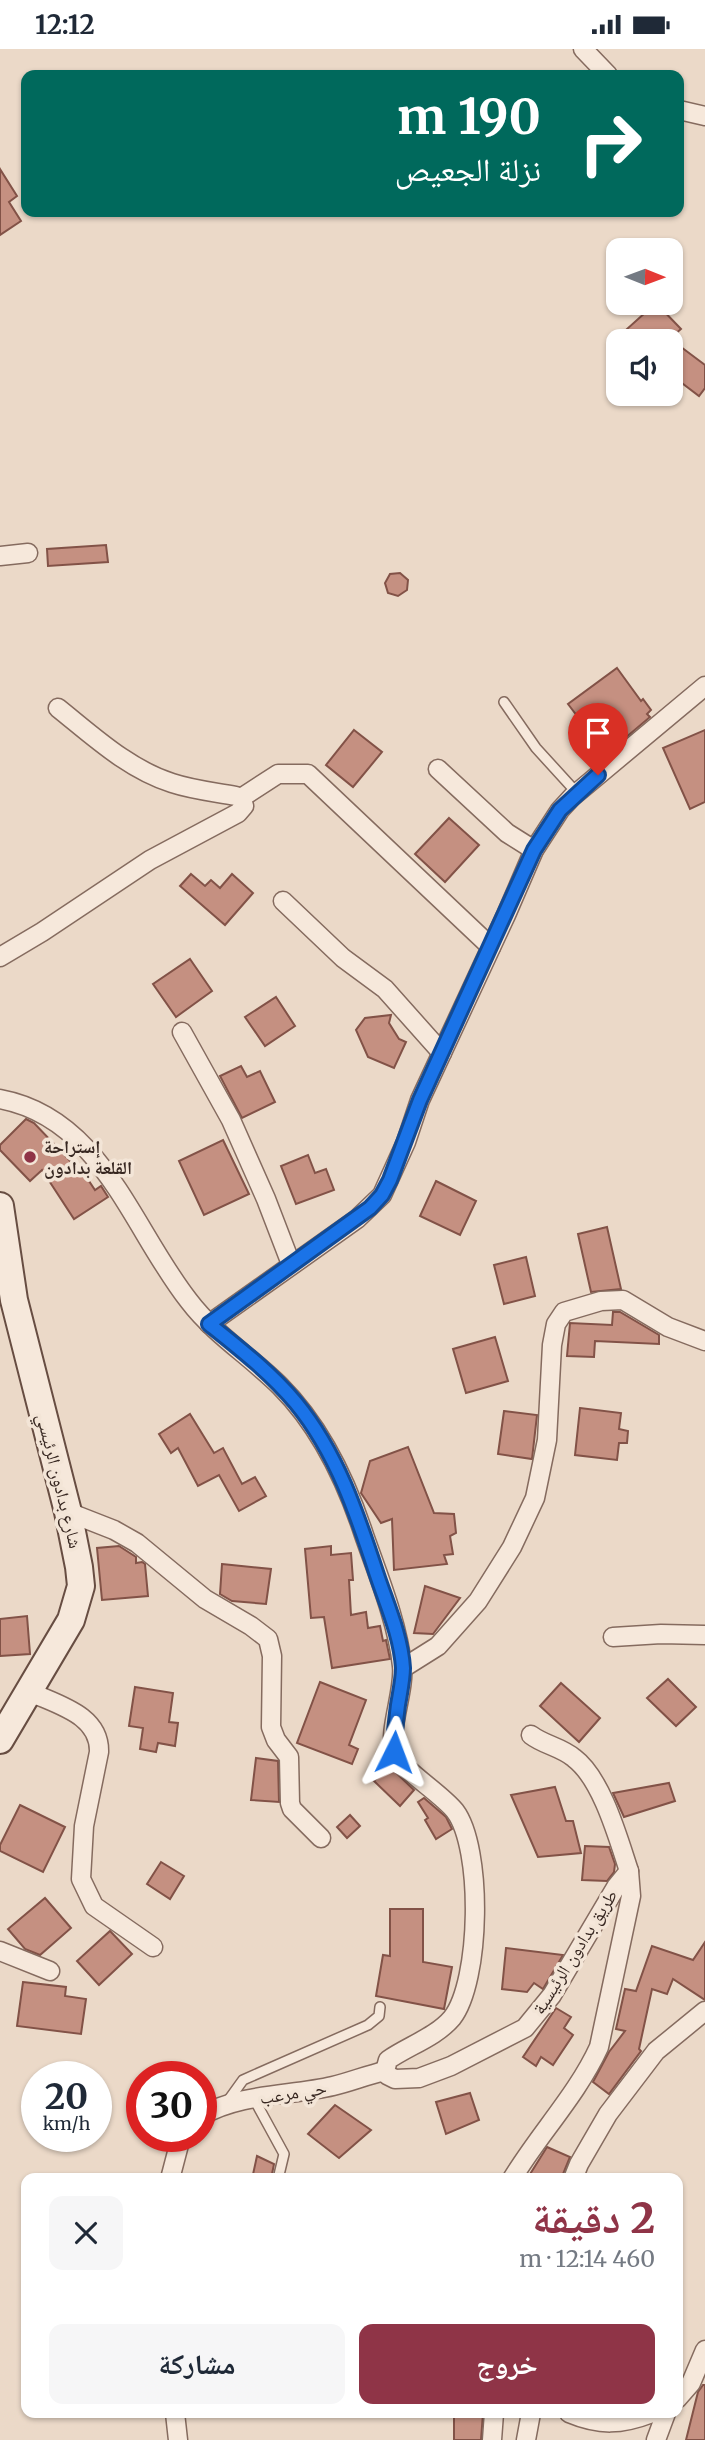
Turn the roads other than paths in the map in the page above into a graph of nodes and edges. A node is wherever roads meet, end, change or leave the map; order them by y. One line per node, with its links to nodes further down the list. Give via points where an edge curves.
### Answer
1 (583, 49): 2 (street)
2 (603, 70)
3 (684, 111): 4 (street)
4 (705, 117)
5 (29, 553): 6 (street)
6 (0, 556)
7 (705, 686): 11 (street)
8 (504, 702): 11 (lane, via 536,748)
9 (58, 708): 12 (street, via 148,773 193,789)
10 (438, 769): 13 (street, via 507,833)
11 (577, 793): 13 (street)
12 (241, 798): 15 (street, via 278,773 308,774); 16 (street, via 244,806 238,813 150,860)
13 (534, 850): 15 (street)
14 (283, 901): 18 (street, via 343,958 385,989)
15 (491, 947): 18 (street)
16 (0, 957)
17 (181, 1033): 21 (street, via 231,1120)
18 (442, 1053): 21 (street, via 382,1195 357,1219)
19 (0, 1099): 23 (street, via 37,1111 82,1143 116,1186 170,1275)
20 (0, 1206): 22 (main road, شارع بدادون الرئيسي)
21 (291, 1264): 23 (street)
22 (7, 1301): 25 (main road, شارع بدادون الرئيسي)
23 (209, 1324): 28 (street, via 295,1402 335,1461 364,1534)
24 (705, 1341): 28 (street, via 668,1327 623,1300 564,1312 552,1345 547,1440 535,1498 512,1547 478,1601 438,1646)
25 (68, 1512): 29 (main road, شارع بدادون الرئيسي, via 79,1567 78,1601); 32 (street, via 137,1543 205,1599 268,1639 271,1727 289,1756 290,1803)
26 (705, 1635): 27 (street)
27 (613, 1637)
28 (403, 1668): 39 (street, via 394,1752 445,1799 462,1823 472,1863 475,1921 468,1975 453,2017 388,2060)
29 (30, 1692): 31 (main road, شارع بدادون الرئيسي); 34 (street, via 72,1711 94,1730 99,1752 84,1826 81,1879 94,1906)
30 (531, 1735): 33 (street, طريق بدادون الرئيسية, via 583,1765 606,1803)
31 (0, 1740)
32 (321, 1838)
33 (629, 1871): 39 (street, طريق بدادون الرئيسية, via 552,1995 525,2028 419,2078 395,2079); 46 (street, طريق بدادون الرئيسية, via 631,1896 599,2047 589,2069)
34 (153, 1947)
35 (0, 1951): 36 (street)
36 (50, 1971)
37 (380, 2007): 41 (lane, via 379,2015 368,2025 243,2080)
38 (705, 2011): 47 (street, via 656,2052 608,2115)
39 (385, 2071): 40 (street, حي مرعب, via 333,2086)
40 (254, 2099): 41 (street, حي مرعب); 45 (lane, via 284,2154)
41 (224, 2106): 42 (street, حي مرعب)
42 (217, 2109)
43 (177, 2152): 44 (street)
44 (172, 2173)
45 (279, 2173)
46 (516, 2173)
47 (575, 2173)
48 (705, 2350): 49 (street)
49 (698, 2383): 50 (street)
50 (683, 2394)
51 (176, 2418): 57 (street)
52 (494, 2418): 58 (street)
53 (530, 2418): 59 (street)
54 (587, 2418): 55 (street, via 605,2423)
55 (638, 2418)
56 (664, 2418): 60 (street)
57 (178, 2440)
58 (492, 2440)
59 (526, 2440)
60 (656, 2440)

